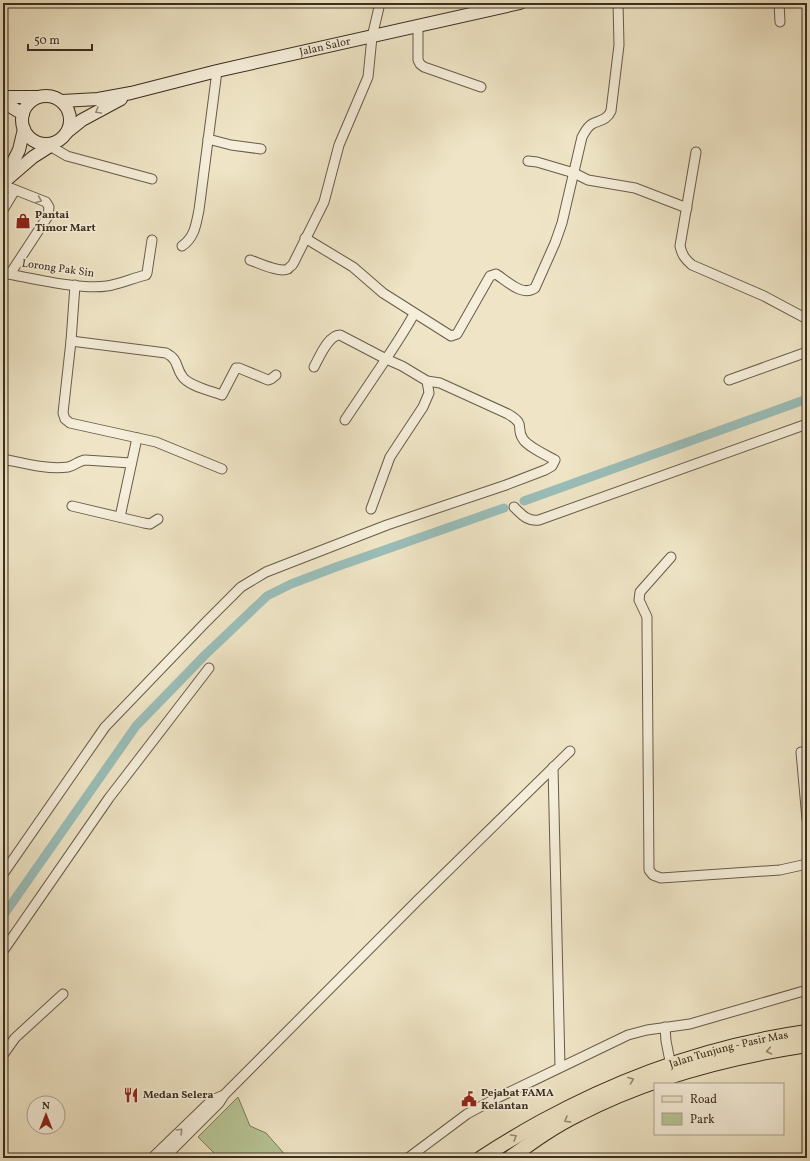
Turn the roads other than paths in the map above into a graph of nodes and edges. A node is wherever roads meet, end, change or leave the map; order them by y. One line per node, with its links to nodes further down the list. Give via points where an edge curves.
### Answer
1 (380, 3): 7 (street)
2 (520, 3): 6 (main road, Jalan Salor)
3 (618, 3): 23 (street, via 619,45 611,111 603,121 586,129)
4 (779, 3): 5 (street)
5 (780, 22)
6 (418, 26): 7 (main road, Jalan Salor); 9 (street, via 420,64)
7 (372, 37): 8 (main road, Jalan Salor); 29 (street, via 368,77 339,145 324,202)
8 (217, 72): 10 (main road, Jalan Salor); 18 (street)
9 (481, 87)
10 (131, 94): 13 (main road, Jalan Salor); 17 (main road, Jalan Salor, one-way to 17, via 82,120)
11 (3, 97): 12 (main road)
12 (39, 97): 13 (main road, via 51,96); 15 (main road, via 31,100)
13 (62, 101): 17 (main road, via 69,112 70,126)
14 (3, 102): 15 (main road)
15 (23, 114): 16 (main road)
16 (24, 129): 19 (main road, via 33,140); 25 (main road, via 19,150)
17 (67, 132): 19 (main road)
18 (208, 139): 20 (street); 31 (street, via 194,233)
19 (53, 144): 24 (street, via 67,156); 25 (main road, via 33,157)
20 (261, 149)
21 (696, 152): 27 (street)
22 (528, 161): 23 (street)
23 (574, 173): 27 (street, via 588,180 635,188); 35 (street, via 560,230 531,291 522,291 496,274 490,276 454,336)
24 (152, 179)
25 (3, 183): 26 (street)
26 (15, 190): 28 (street); 33 (street, one-way to 33, via 46,202 49,213)
27 (687, 208): 36 (street, via 680,246 686,260)
28 (3, 210)
29 (305, 238): 32 (street, via 288,269 276,269); 35 (street, via 353,268)
30 (152, 240): 34 (street, Lorong Pak Sin, via 146,275 107,286)
31 (182, 246)
32 (250, 260)
33 (7, 273): 34 (street, Lorong Pak Sin)
34 (75, 285): 37 (street)
35 (414, 314): 39 (street)
36 (807, 319)
37 (71, 340): 41 (street, via 166,353 173,357 187,382 222,395 236,368 268,380); 46 (street, via 63,413 65,419 70,423)
38 (807, 352): 42 (street)
39 (386, 359): 40 (street, via 337,335 330,339); 43 (street); 44 (street)
40 (314, 367)
41 (276, 376)
42 (729, 380)
43 (427, 381): 52 (street, via 429,393 423,407 390,457); 62 (street, via 440,383 516,419 520,424 523,440 555,460 552,466 506,485 387,525 266,572 242,587 105,727)
44 (345, 420)
45 (807, 424): 51 (street, via 539,520 528,519)
46 (137, 438): 48 (street); 49 (street, via 156,442)
47 (3, 459): 48 (street, via 37,466 64,467 85,460)
48 (131, 463): 53 (street)
49 (222, 469)
50 (72, 506): 53 (street)
51 (514, 507)
52 (371, 509)
53 (120, 517): 54 (street, via 150,524)
54 (158, 519)
55 (671, 557): 61 (street, via 640,592 639,600 647,617 649,870 661,878 780,870)
56 (209, 668): 63 (street, via 109,798)
57 (570, 751): 59 (street)
58 (801, 752): 60 (street)
59 (553, 767): 71 (street); 72 (street)
60 (807, 819)
61 (807, 864)
62 (3, 874)
63 (3, 951)
64 (807, 990): 66 (street, via 690,1024)
65 (63, 994): 69 (street, via 15,1038)
66 (665, 1028): 70 (street); 71 (street, via 628,1035)
67 (807, 1032): 70 (main road, Jalan Tunjung - Pasir Mas, via 773,1037 717,1051)
68 (807, 1045): 77 (main road, Jalan Tunjung - Pasir Mas, one-way to 77, via 719,1062 608,1100 551,1129)
69 (3, 1055)
70 (671, 1066): 76 (main road, Jalan Tunjung - Pasir Mas, one-way to 70, via 573,1105 604,1090)
71 (560, 1067): 75 (street, via 467,1114)
72 (224, 1095): 73 (street, one-way to 72, via 212,1100); 74 (street)
73 (152, 1158)
74 (164, 1158)
75 (408, 1158)
76 (481, 1158)
77 (510, 1158)

